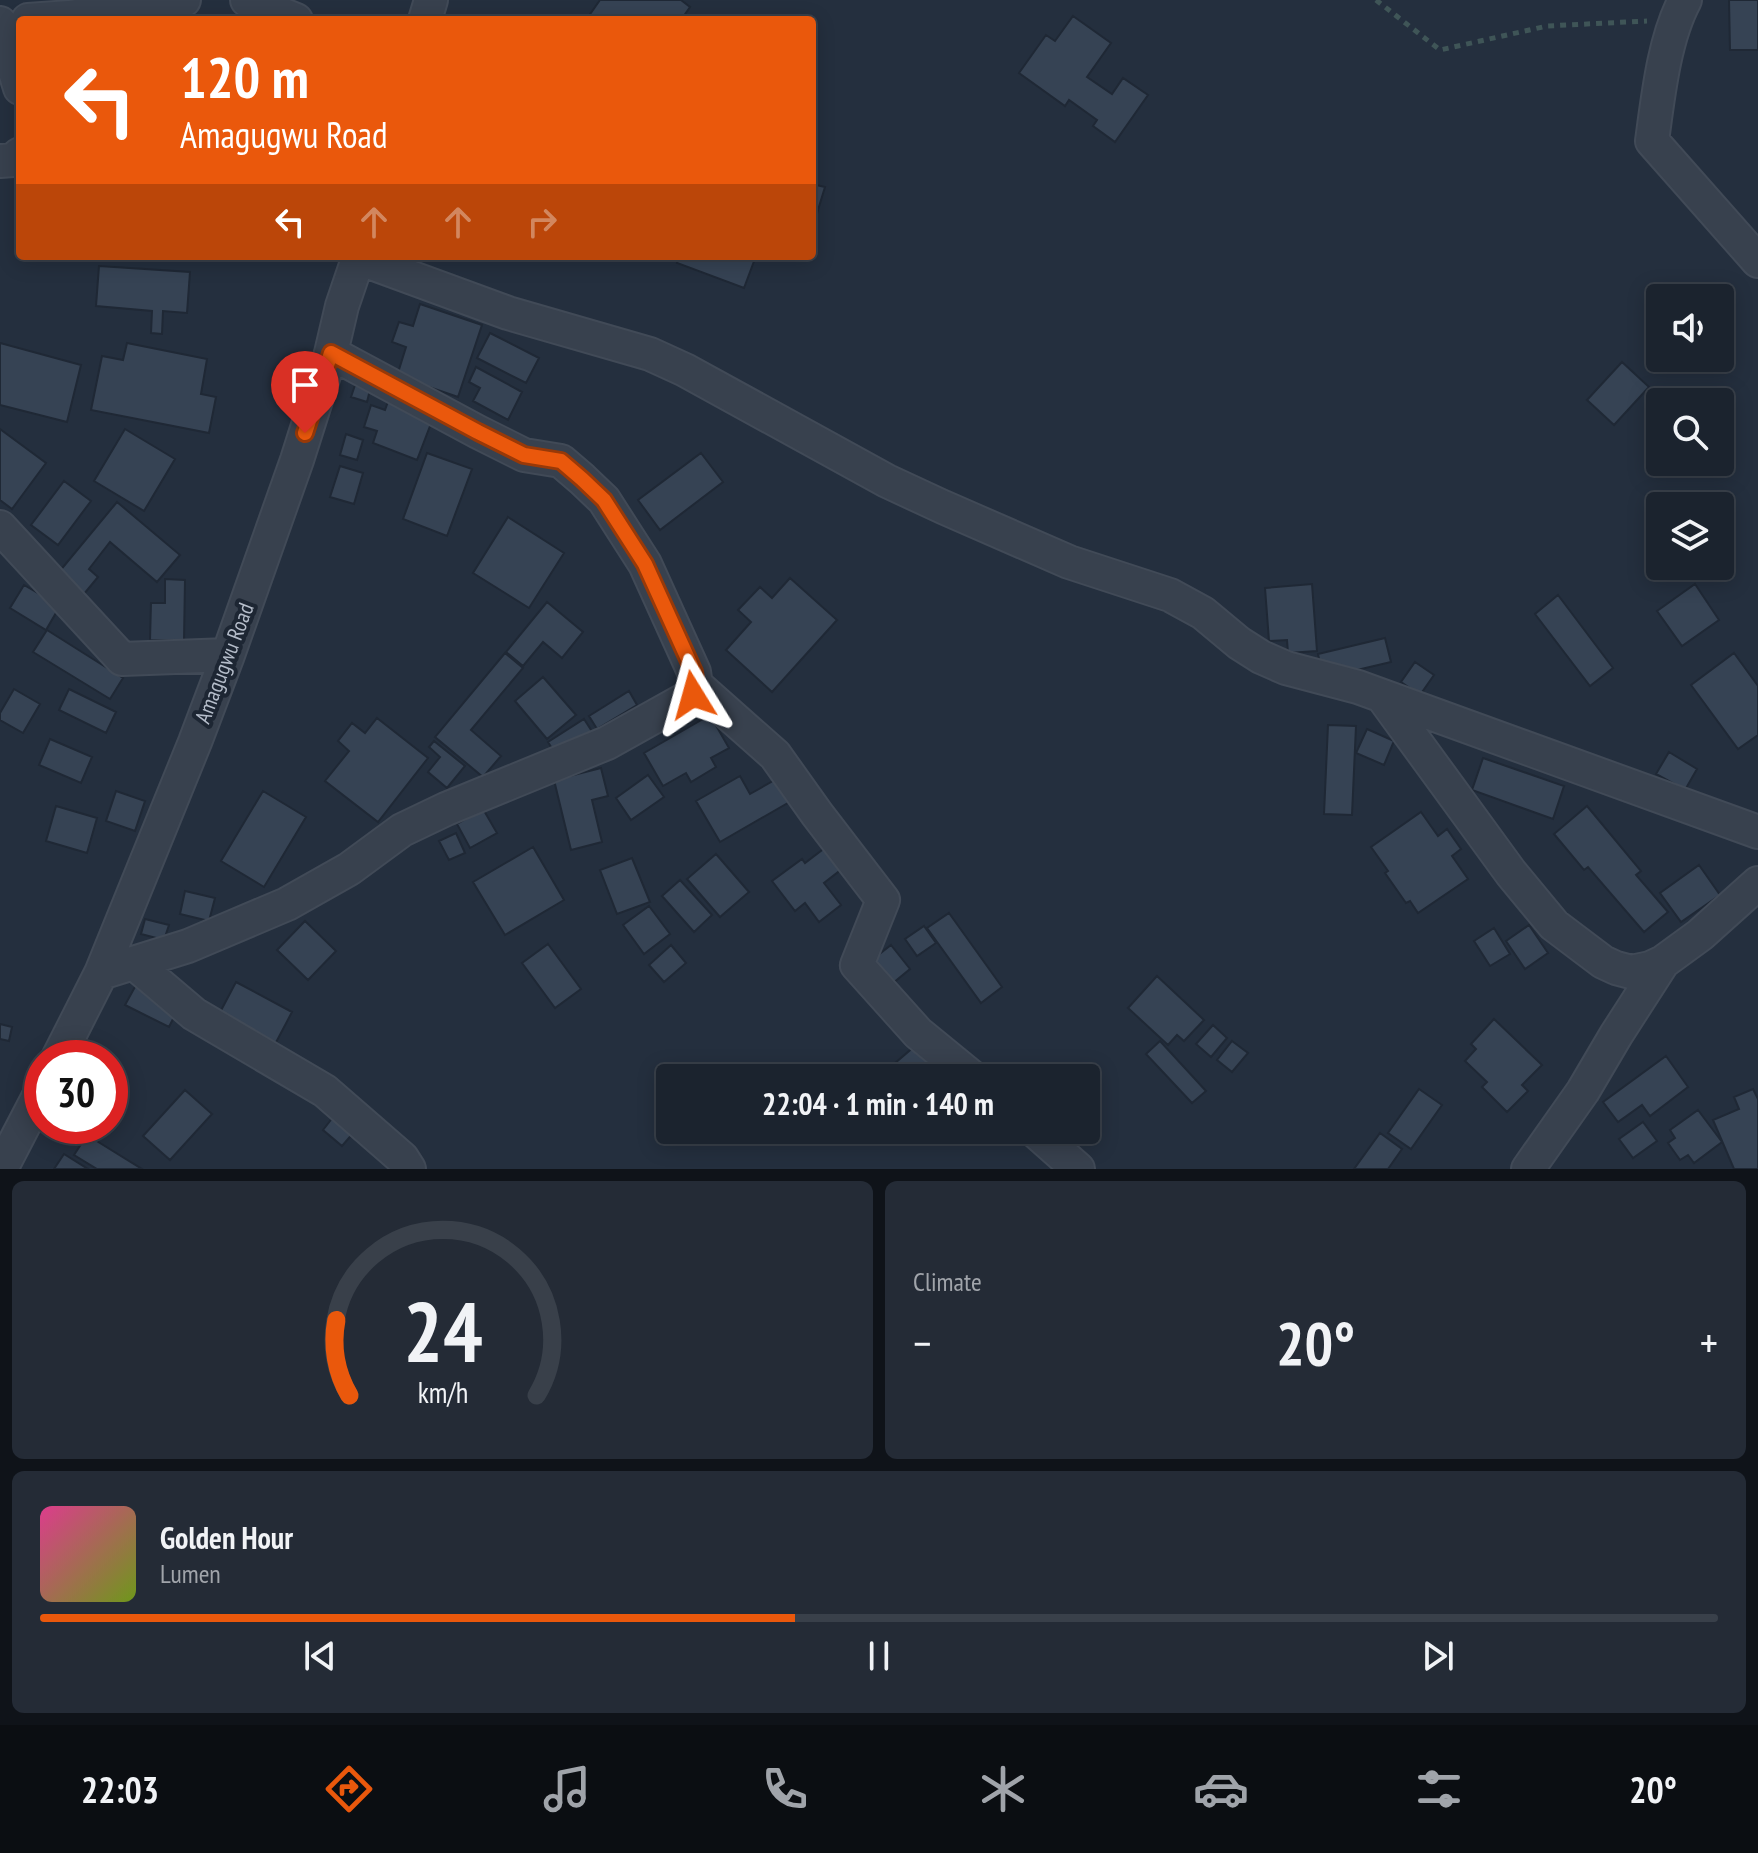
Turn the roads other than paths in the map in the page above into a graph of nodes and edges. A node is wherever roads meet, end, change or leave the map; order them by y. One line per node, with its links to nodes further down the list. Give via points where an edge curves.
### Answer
1 (184, 0): 4 (street)
2 (247, 0): 7 (street)
3 (282, 0): 8 (street)
4 (66, 8): 6 (street)
5 (1680, 10): 13 (street, via 1652,141)
6 (41, 16)
7 (289, 16)
8 (296, 16)
9 (0, 22): 10 (street)
10 (16, 75)
11 (358, 260): 14 (street, Amagugwu Road)
12 (367, 260): 18 (street, via 508,313 650,354 915,494 1069,562 1170,595 1261,657)
13 (1758, 261)
14 (331, 353): 16 (street, Amagugwu Road); 17 (street, via 524,455 561,461 582,479 604,500 645,564)
15 (0, 527): 16 (street, via 122,659)
16 (228, 655): 23 (street, Amagugwu Road)
17 (696, 685): 22 (street, via 693,695 607,743 402,830 349,869 287,904); 25 (street, via 775,755 883,900 857,965 918,1033)
18 (1382, 696): 19 (street); 21 (street, via 1554,925 1616,968 1631,972)
19 (1758, 832)
20 (1758, 883): 21 (street)
21 (1663, 962): 31 (street)
22 (134, 963): 23 (street); 29 (street, via 194,1014 325,1091)
23 (101, 973): 24 (street, Amagugwu Road)
24 (67, 1040)
25 (956, 1064)
26 (24, 1125): 28 (street)
27 (1050, 1144): 30 (street)
28 (1, 1169)
29 (409, 1169)
30 (1078, 1169)
31 (1528, 1169)

